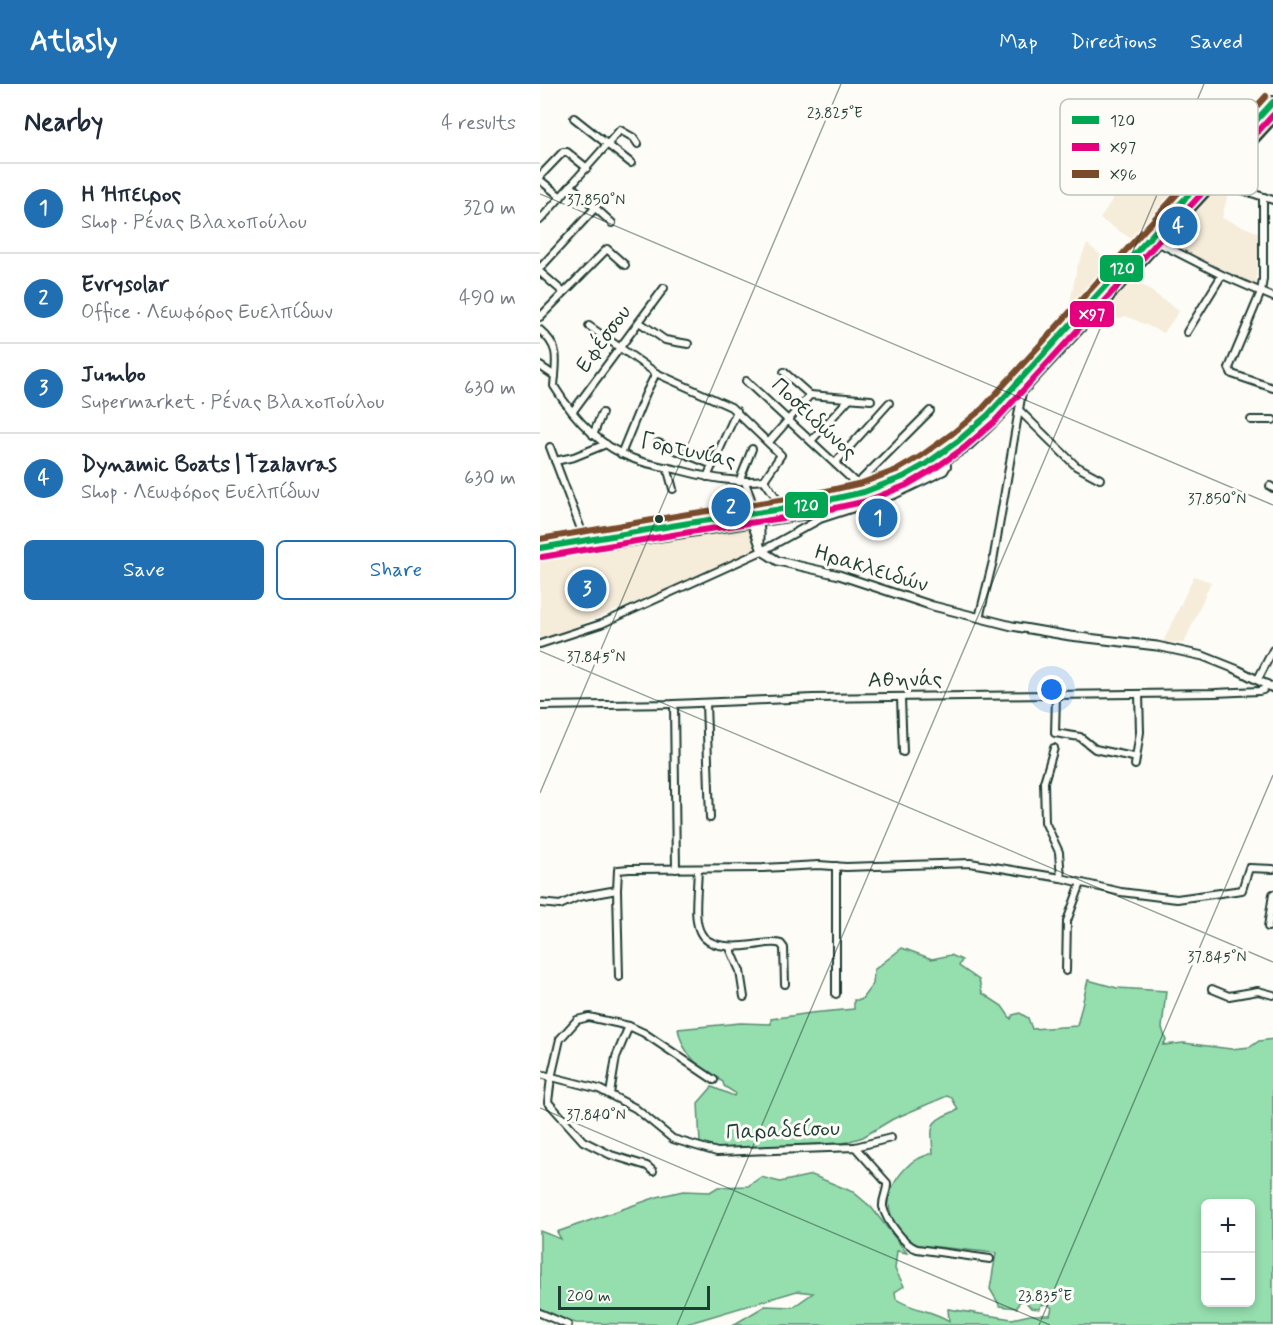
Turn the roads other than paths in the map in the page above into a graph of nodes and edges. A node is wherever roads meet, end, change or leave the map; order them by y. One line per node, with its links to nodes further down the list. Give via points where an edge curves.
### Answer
1 (1273, 102): 4 (main road)
2 (1273, 117): 5 (main road)
3 (574, 118): 6 (street)
4 (1258, 120)
5 (1258, 131)
6 (607, 144): 7 (street, via 620,130); 8 (street); 9 (street)
7 (638, 144)
8 (631, 163)
9 (586, 168): 10 (street, via 563,152); 11 (street)
10 (540, 178): 15 (street)
11 (571, 186): 15 (street); 18 (street)
12 (1193, 195): 74 (main road, via 974,428 903,477)
13 (1195, 195): 21 (main road)
14 (1257, 195): 16 (street)
15 (561, 197): 19 (street)
16 (1263, 197): 17 (street); 27 (street)
17 (1273, 200)
18 (596, 207): 20 (street); 23 (street)
19 (540, 220)
20 (612, 223)
21 (1157, 242): 24 (street); 42 (main road)
22 (625, 265): 26 (street, via 607,249)
23 (540, 270): 26 (street)
24 (1222, 274): 27 (street); 33 (street)
25 (664, 288): 30 (street, Εφέσσου)
26 (563, 292): 29 (street)
27 (1261, 292): 28 (street); 41 (street, via 1228,368 1232,374)
28 (1273, 297)
29 (540, 317)
30 (639, 322): 34 (street, via 665,340); 35 (street, Εφέσσου)
31 (590, 326): 35 (street)
32 (540, 330): 39 (street, Γορτυνίας, via 556,347)
33 (1187, 332)
34 (688, 344)
35 (619, 347): 38 (street); 48 (street, Εφέσσου)
36 (540, 366): 39 (street)
37 (784, 372): 43 (street)
38 (656, 373): 49 (street); 62 (street)
39 (555, 376): 48 (street, Γορτυνίας, via 554,386)
40 (746, 381): 52 (street, Ποσειδώνος)
41 (1273, 388)
42 (1022, 390): 47 (street); 63 (main road, via 980,433)
43 (810, 395): 44 (street); 52 (street)
44 (849, 399): 45 (street); 56 (street)
45 (871, 400)
46 (888, 403): 65 (street)
47 (1019, 410): 69 (street, via 1076,466); 81 (street)
48 (573, 411): 55 (street, Γορτυνίας)
49 (737, 411): 57 (street); 66 (street)
50 (930, 411): 72 (street)
51 (602, 414): 55 (street)
52 (788, 420): 56 (street, Ποσειδώνος); 57 (street)
53 (1251, 420): 54 (street)
54 (1273, 420)
55 (593, 435): 59 (street, Γορτυνίας)
56 (812, 441): 65 (street, Ποσειδώνος)
57 (769, 442): 70 (street, via 781,455)
58 (658, 443): 66 (street)
59 (606, 444): 62 (street, Γορτυνίας); 64 (street)
60 (550, 447): 64 (street)
61 (752, 448): 71 (street)
62 (621, 454): 67 (street, Γορτυνίας)
63 (946, 460): 76 (main road, via 906,483 868,498 809,513); 78 (street, via 946,469 917,485 820,519)
64 (555, 461): 77 (street)
65 (835, 463): 72 (street, Ποσειδώνος)
66 (713, 465): 68 (street)
67 (667, 468): 68 (street, Γορτυνίας); 73 (street)
68 (707, 477): 71 (street, Γορτυνίας)
69 (1100, 479)
70 (764, 480): 71 (street, Γορτυνίας); 75 (street, Γορτυνίας)
71 (742, 482): 76 (street)
72 (857, 484): 74 (street)
73 (673, 489)
74 (846, 496): 75 (main road)
75 (784, 509): 76 (main road)
76 (754, 517): 77 (main road); 78 (street); 80 (main road)
77 (585, 540): 79 (main road)
78 (761, 547): 81 (street, Ηρακλειδών, via 778,561 839,575); 82 (street, via 601,624)
79 (540, 548)
80 (540, 554)
81 (980, 618): 84 (street, Ηρακλειδών, via 1203,656)
82 (540, 644)
83 (1273, 650): 84 (street)
84 (1258, 679): 85 (street, Ηρακλειδών)
85 (1270, 686): 86 (street, Αθηνάς, via 1259,691)
86 (1139, 694): 87 (street, Αθηνάς); 95 (street, via 1140,732)
87 (1056, 696): 88 (street, Αθηνάς); 94 (street, via 1055,733 1080,736 1095,749)
88 (901, 698): 89 (street, Αθηνάς); 93 (street)
89 (706, 703): 90 (street, Αθηνάς); 96 (street)
90 (674, 704): 91 (street, Αθηνάς); 98 (street)
91 (540, 706)
92 (1054, 748): 101 (street, via 1044,782 1044,806 1045,822 1059,852)
93 (903, 752)
94 (1132, 757)
95 (1135, 765)
96 (710, 818)
97 (836, 866): 99 (street); 101 (street, via 970,863); 113 (street)
98 (676, 869): 99 (street); 103 (street, via 618,870)
99 (698, 869): 108 (street, via 697,927 703,938)
100 (1273, 869): 102 (street, via 1249,868 1242,890 1177,899)
101 (1061, 878): 102 (street)
102 (1081, 883): 109 (street, via 1067,921)
103 (617, 890): 105 (street, via 600,891 560,905); 110 (street)
104 (1273, 894): 106 (street)
105 (540, 903)
106 (1272, 903): 107 (street)
107 (1268, 927)
108 (730, 948): 111 (street, via 781,944); 115 (street, via 740,970)
109 (1066, 971)
110 (619, 977)
111 (785, 984)
112 (1212, 989): 114 (street, via 1229,996 1258,991)
113 (836, 994)
114 (1273, 995)
115 (744, 997)
116 (629, 1026): 118 (street, via 589,1017 577,1020 560,1039); 119 (street, via 657,1040); 120 (street, via 616,1057)
117 (540, 1074): 118 (street, Παραδείσου)
118 (551, 1078): 120 (street, Παραδείσου); 123 (street, via 548,1102 583,1141)
119 (714, 1080)
120 (610, 1094): 122 (street, Παραδείσου, via 635,1108 673,1139 717,1152)
121 (891, 1138): 122 (street)
122 (855, 1147): 124 (street, Παραδείσου, via 887,1183 884,1209 908,1245)
123 (653, 1171)
124 (990, 1259)
125 (540, 1313): 126 (street)
126 (549, 1317): 127 (street); 128 (street)
127 (545, 1325)
128 (568, 1325)

